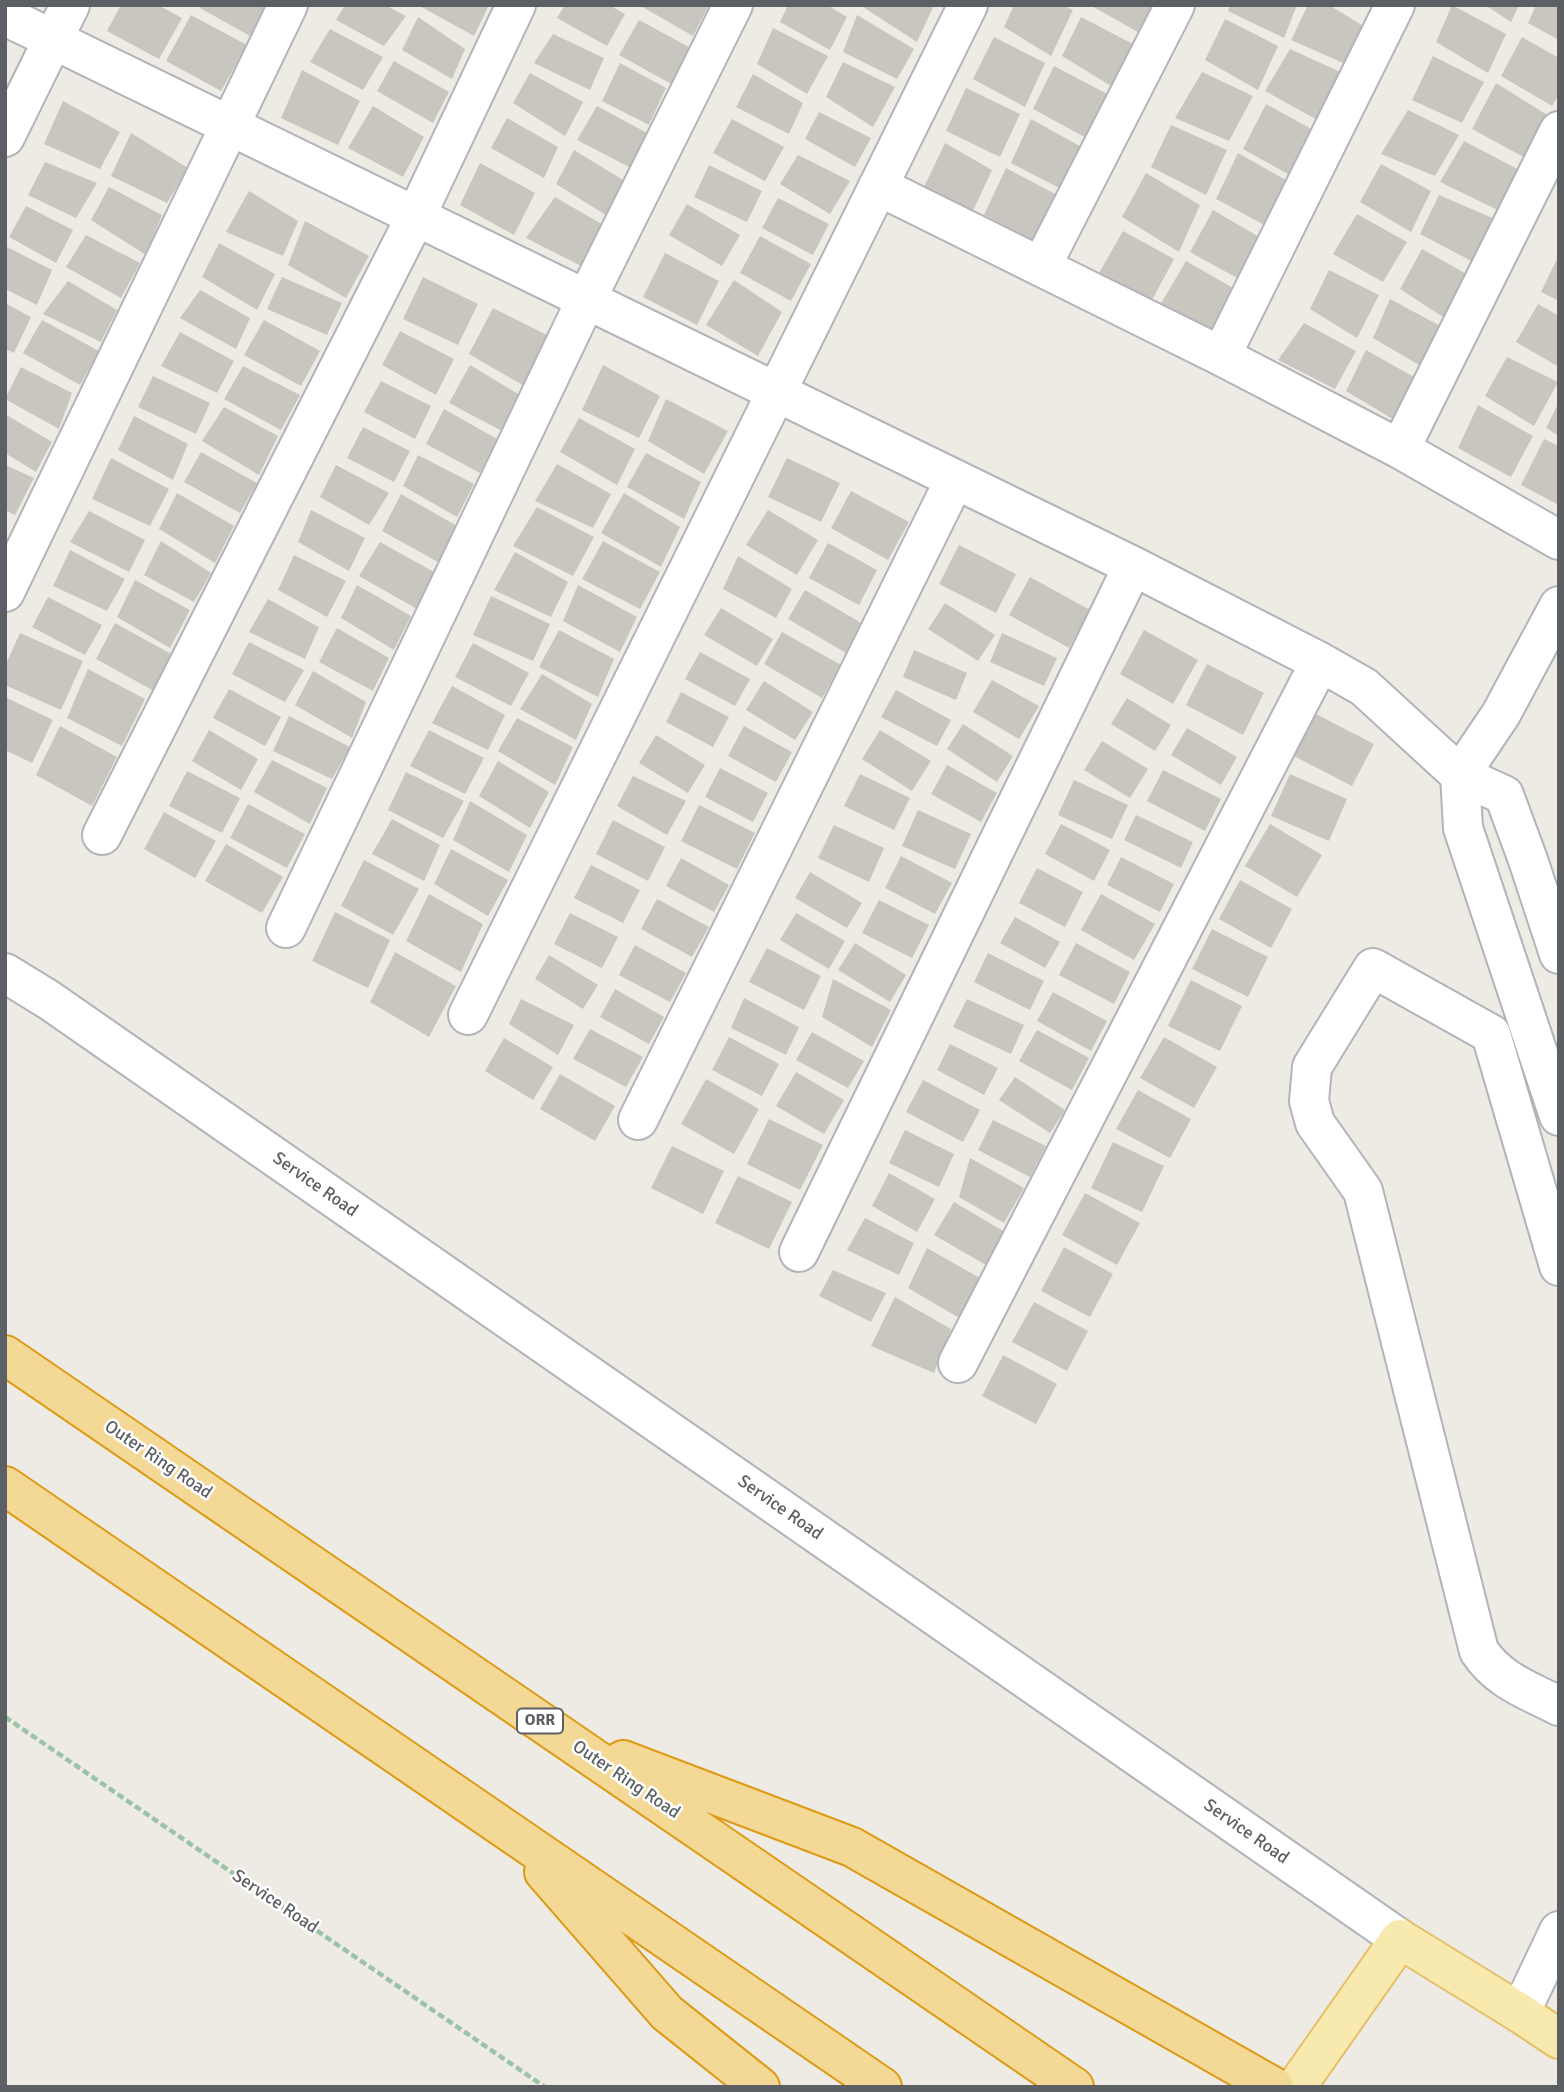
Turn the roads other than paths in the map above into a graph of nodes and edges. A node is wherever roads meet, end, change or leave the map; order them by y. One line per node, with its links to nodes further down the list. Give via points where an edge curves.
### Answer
1 (70, 5): 9 (street)
2 (288, 5): 10 (street)
3 (516, 5): 14 (street)
4 (733, 5): 16 (street)
5 (968, 5): 13 (street)
6 (1175, 5): 15 (street)
7 (1395, 5): 17 (street)
8 (5, 16): 9 (street)
9 (54, 39): 10 (street); 12 (street)
10 (230, 125): 14 (street); 23 (street)
11 (1559, 131): 19 (street)
12 (5, 137)
13 (878, 186): 15 (street); 18 (street)
14 (416, 216): 16 (street); 27 (street)
15 (1041, 267): 17 (street)
16 (586, 300): 18 (street); 28 (street)
17 (1221, 356): 19 (street)
18 (776, 392): 20 (street); 31 (street)
19 (1400, 449): 21 (street)
20 (955, 479): 22 (street); 34 (street)
21 (1559, 540)
22 (1133, 566): 25 (street); 35 (street)
23 (5, 592)
24 (1559, 606): 26 (street, via 1501,714)
25 (1320, 662): 26 (street, via 1364,687); 38 (street)
26 (1461, 775): 29 (street, via 1504,795); 32 (street, via 1463,828)
27 (102, 835)
28 (286, 928)
29 (1559, 954)
30 (5, 972): 44 (street, Service Road)
31 (468, 1015)
32 (1549, 1057): 33 (street)
33 (1559, 1116)
34 (638, 1120)
35 (799, 1252)
36 (1559, 1266): 40 (street, via 1491,1034 1373,968 1312,1067 1309,1101 1315,1123 1363,1191 1479,1651 1500,1676)
37 (5, 1355): 41 (highway, Outer Ring Road / ORR)
38 (958, 1363)
39 (5, 1486): 42 (highway)
40 (1559, 1706)
41 (563, 1737): 47 (highway, via 852,1847); 50 (highway, Outer Ring Road / ORR)
42 (508, 1830): 48 (highway, via 667,2013); 49 (highway)
43 (1559, 1931): 45 (street)
44 (1400, 1939): 45 (main road, Service Road); 47 (main road)
45 (1520, 2012): 46 (main road, Service Road)
46 (1559, 2039)
47 (1278, 2085)
48 (760, 2087)
49 (882, 2087)
50 (1074, 2087)

